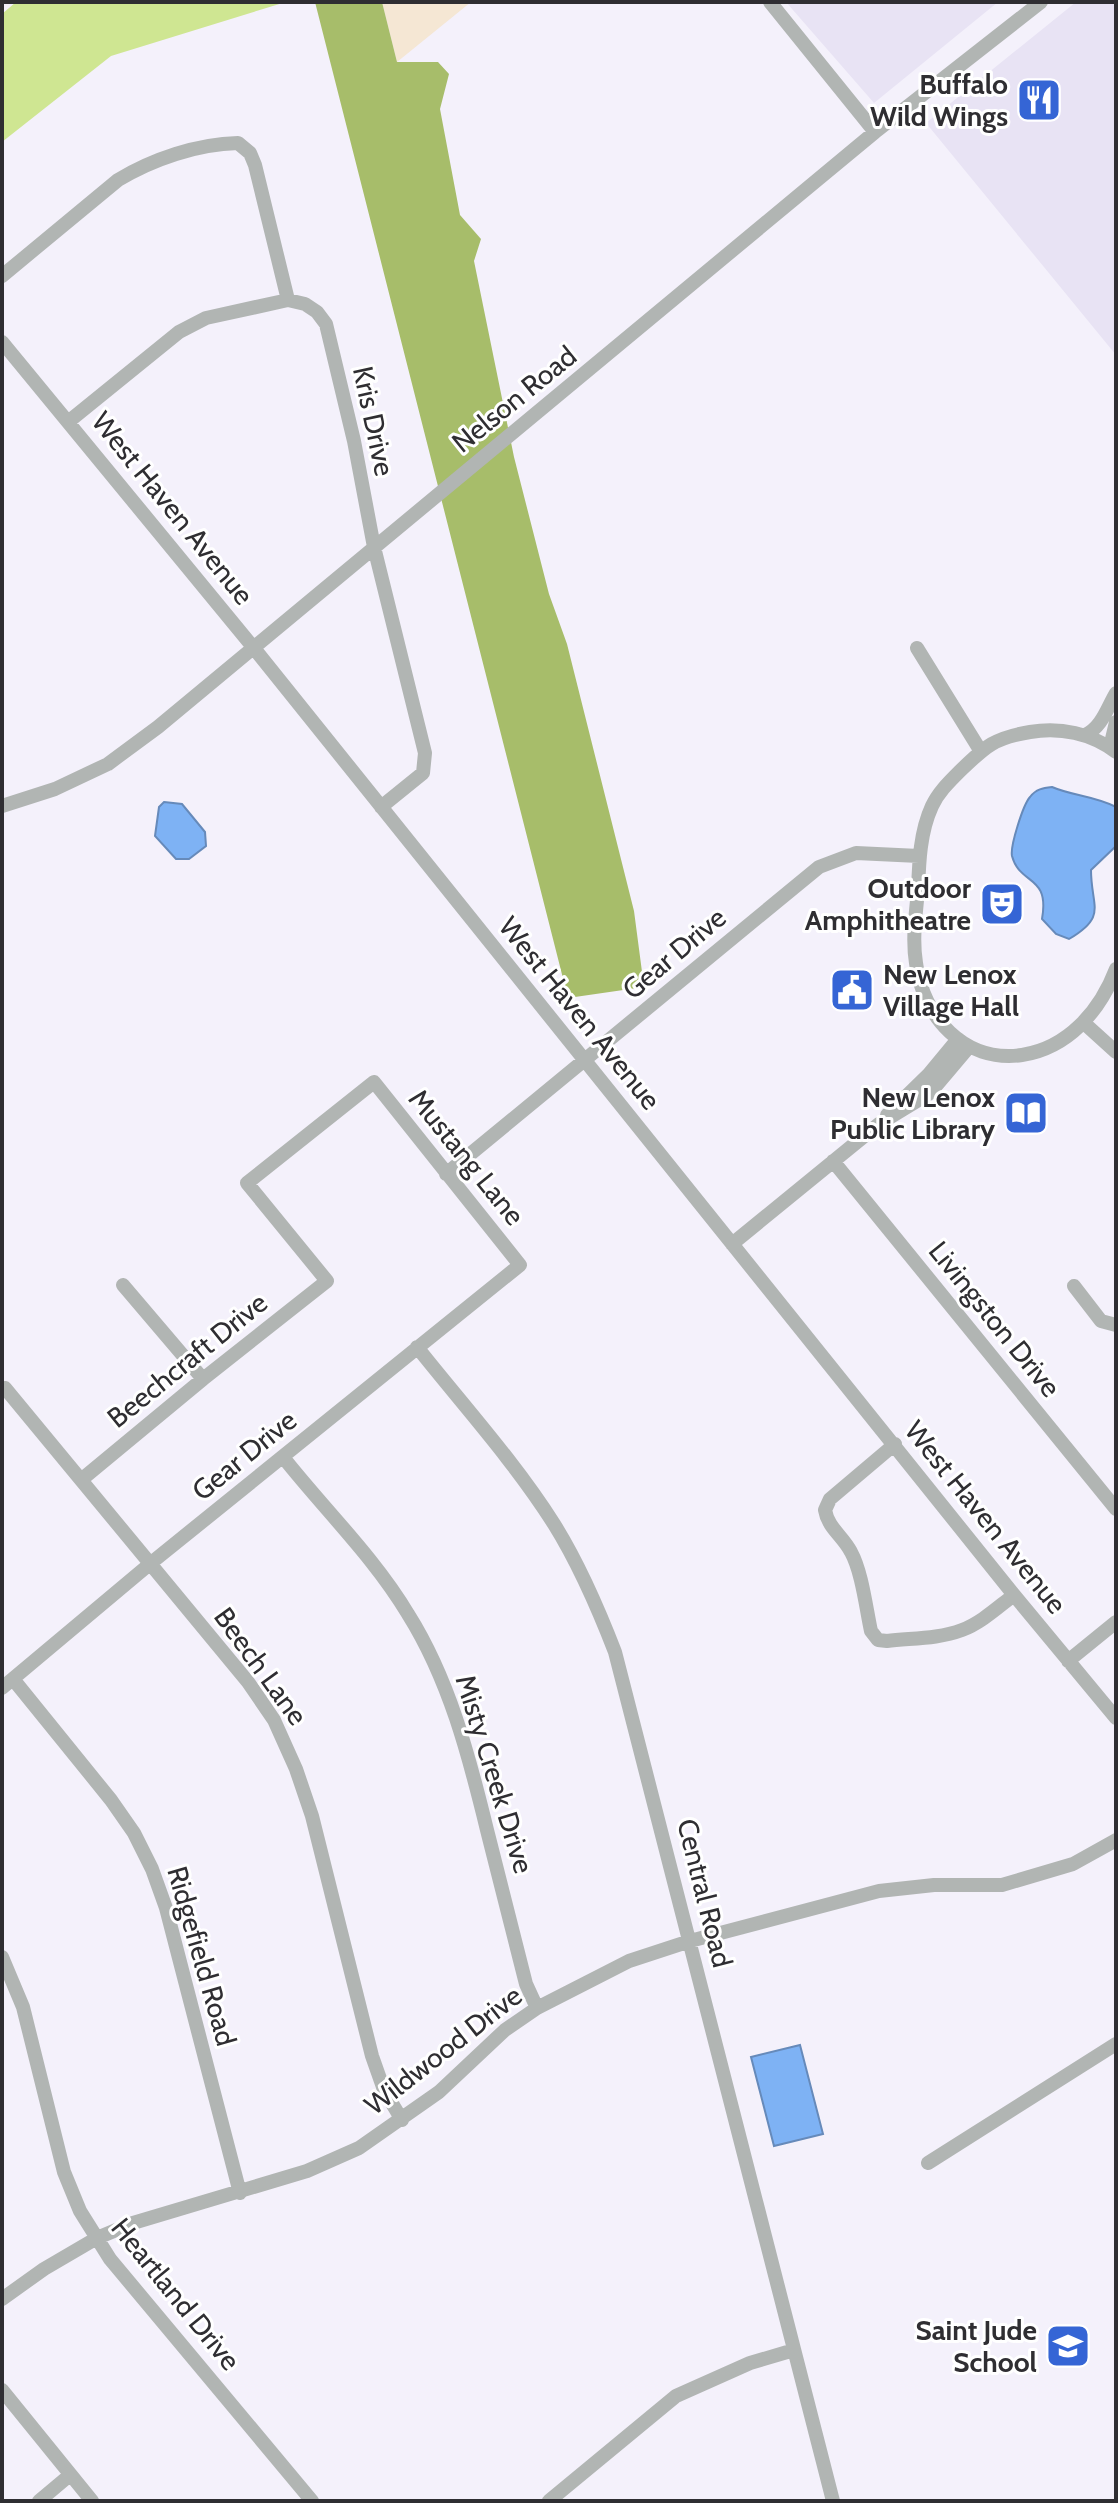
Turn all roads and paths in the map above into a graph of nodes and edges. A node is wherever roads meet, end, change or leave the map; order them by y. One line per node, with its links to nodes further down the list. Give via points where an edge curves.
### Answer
1 (770, 2): 3 (street)
2 (1041, 2): 3 (street, Nelson Road)
3 (875, 132): 8 (street, Nelson Road)
4 (2, 276): 5 (street, via 138,168 238,143 255,165)
5 (288, 300): 7 (street, via 192,324); 8 (street, Kris Drive, via 305,304 326,324)
6 (2, 342): 7 (street, West Haven Avenue)
7 (68, 422): 9 (street, West Haven Avenue)
8 (374, 547): 9 (street, Nelson Road); 17 (street, Kris Drive, via 425,753 423,773)
9 (253, 647): 16 (street, Nelson Road, via 108,764); 17 (street, West Haven Avenue)
10 (917, 648): 14 (street)
11 (1116, 693): 13 (street, via 1103,719)
12 (1116, 722): 15 (street, via 1111,743)
13 (1085, 735): 14 (street, via 1043,730 1017,734); 15 (street)
14 (980, 750): 18 (street, via 932,804)
15 (1115, 751)
16 (2, 806)
17 (381, 807): 23 (street, West Haven Avenue)
18 (919, 856): 21 (street, via 918,978 929,1007); 23 (street, Gear Drive, via 856,853 819,867)
19 (1116, 969): 20 (street)
20 (1084, 1023): 21 (street, via 1059,1043 1035,1053 1012,1056); 22 (street)
21 (963, 1043): 24 (street)
22 (1116, 1052)
23 (585, 1060): 25 (street, Gear Drive); 26 (street, West Haven Avenue)
24 (833, 1161): 26 (street); 38 (street, Livingston Drive)
25 (446, 1174): 27 (street, Mustang Lane); 28 (street, Mustang Lane, via 374,1082 247,1183)
26 (732, 1244): 35 (street, West Haven Avenue)
27 (520, 1265): 32 (street, Gear Drive)
28 (327, 1281): 33 (street, Beechcraft Drive)
29 (123, 1285): 33 (street)
30 (1074, 1286): 31 (street, via 1101,1321)
31 (1116, 1325)
32 (417, 1347): 36 (street, Gear Drive); 46 (street, Central Road, via 527,1485 596,1603 615,1652)
33 (203, 1379): 37 (street, Beechcraft Drive)
34 (3, 1389): 37 (street, Beech Lane)
35 (895, 1444): 40 (street, West Haven Avenue); 40 (street, via 830,1499 825,1510 851,1551 871,1631 878,1640 965,1629)
36 (283, 1457): 39 (street, Gear Drive); 48 (street, Misty Creek Drive, via 394,1592 442,1681)
37 (81, 1480): 39 (street, Beech Lane)
38 (1116, 1509)
39 (151, 1563): 43 (street, Gear Drive); 50 (street, Beech Lane, via 248,1682 285,1741 312,1816 372,2056)
40 (1014, 1595): 42 (street, West Haven Avenue)
41 (1116, 1622): 42 (street)
42 (1068, 1661): 44 (street, West Haven Avenue)
43 (8, 1683): 52 (street, Ridgefield Road, via 111,1800 152,1869)
44 (1116, 1718)
45 (1116, 1840): 46 (street, Wildwood Drive, via 1073,1864 1002,1885 879,1891)
46 (690, 1941): 48 (street, Wildwood Drive, via 629,1961); 55 (street, Central Road)
47 (2, 1957): 53 (street, Heartland Drive, via 23,2007 64,2172)
48 (537, 2008): 50 (street, Wildwood Drive)
49 (1116, 2044): 51 (street)
50 (402, 2120): 52 (street, Wildwood Drive, via 359,2148)
51 (928, 2163)
52 (240, 2193): 53 (street, Wildwood Drive)
53 (97, 2238): 54 (street, Wildwood Drive); 60 (street, Heartland Drive)
54 (2, 2299)
55 (794, 2350): 61 (street, via 676,2396); 62 (street, Central Road)
56 (2, 2390): 57 (street)
57 (70, 2475): 58 (street); 59 (street)
58 (39, 2501)
59 (92, 2501)
60 (312, 2501)
61 (549, 2501)
62 (833, 2501)

